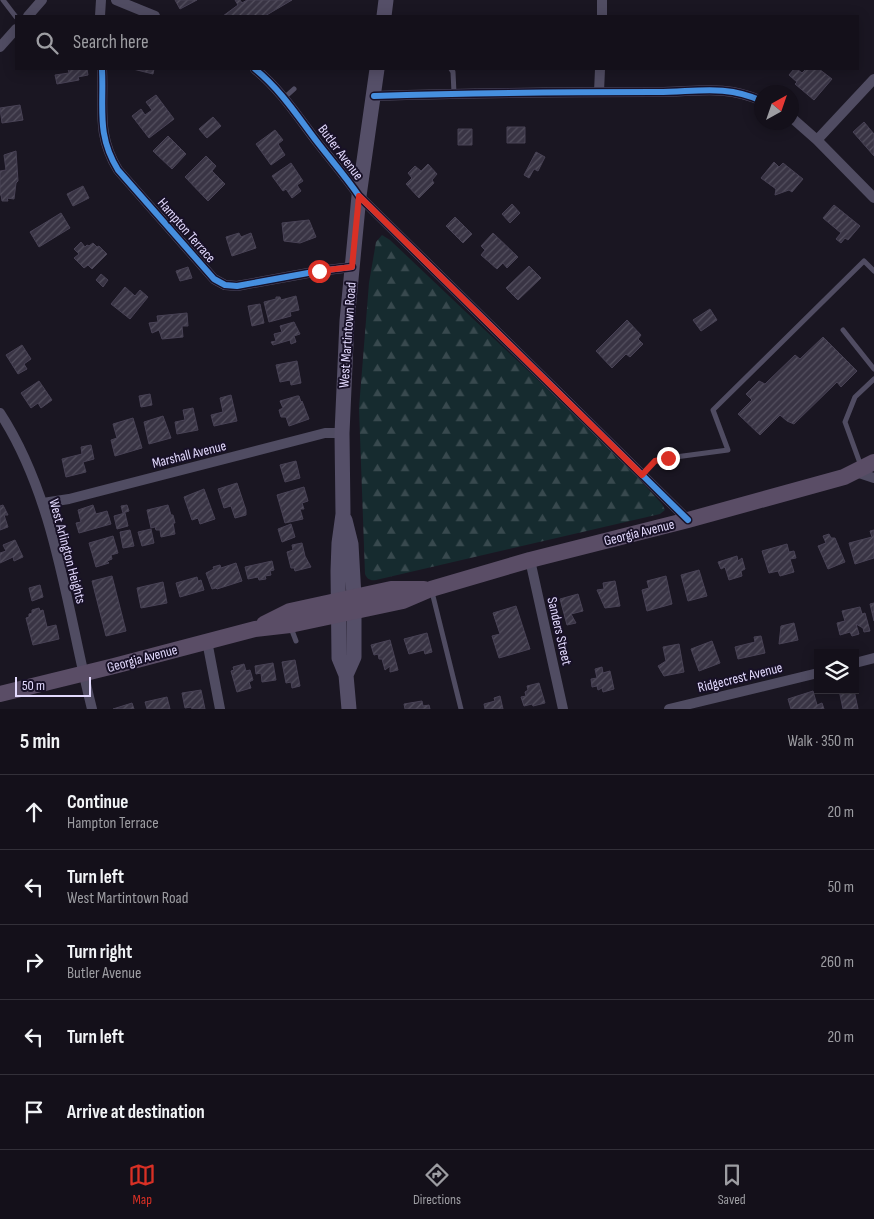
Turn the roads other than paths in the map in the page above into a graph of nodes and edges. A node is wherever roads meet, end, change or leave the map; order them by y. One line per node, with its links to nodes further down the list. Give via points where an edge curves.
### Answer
1 (3, 0): 12 (lane)
2 (42, 0): 7 (street)
3 (101, 0): 8 (street)
4 (116, 0): 9 (street)
5 (386, 0): 10 (main road)
6 (602, 0): 11 (street)
7 (29, 15)
8 (100, 15)
9 (153, 15)
10 (384, 15)
11 (602, 15)
12 (15, 16)
13 (15, 30): 14 (street)
14 (0, 47)
15 (102, 70): 31 (street, Hampton Terrace, via 103,131 108,152 118,170 214,279 225,285 237,286)
16 (256, 70): 25 (street, Butler Avenue)
17 (377, 70): 24 (main road, West Martintown Road)
18 (452, 70): 23 (lane)
19 (600, 70): 22 (street)
20 (874, 79): 28 (street)
21 (294, 89): 25 (lane)
22 (599, 92): 23 (street); 26 (street, via 715,89)
23 (454, 94): 24 (street)
24 (374, 96): 29 (main road, West Martintown Road)
25 (284, 98): 29 (street, Butler Avenue)
26 (754, 98)
27 (799, 124): 28 (street)
28 (817, 140): 30 (street)
29 (359, 196): 31 (main road, West Martintown Road); 39 (street, Butler Avenue)
30 (874, 198)
31 (352, 267): 37 (main road, West Martintown Road)
32 (874, 271): 39 (lane, via 864,261 713,410 728,450 655,461)
33 (843, 330): 34 (lane)
34 (874, 369)
35 (874, 379): 38 (lane, via 855,397 845,422)
36 (0, 413): 40 (street, West Arlington Heights)
37 (342, 433): 40 (street, Marshall Avenue, via 325,433); 44 (main road, West Martintown Road, via 343,514 351,544)
38 (866, 470): 41 (main road, Georgia Avenue)
39 (642, 475): 41 (street, Butler Avenue)
40 (43, 503): 51 (street, West Arlington Heights)
41 (688, 520): 42 (main road, Georgia Avenue)
42 (530, 560): 43 (main road, Georgia Avenue); 58 (street, Sanders Street)
43 (431, 589): 44 (main road, Georgia Avenue, via 403,601); 57 (lane)
44 (346, 606): 45 (main road, Georgia Avenue); 46 (main road, Georgia Avenue, via 290,611); 56 (main road, West Martintown Road, via 340,658 346,675)
45 (290, 625): 46 (main road, Georgia Avenue); 48 (lane)
46 (255, 629): 47 (main road, Georgia Avenue)
47 (208, 641): 51 (main road, Georgia Avenue); 55 (street)
48 (296, 642)
49 (874, 658): 50 (street)
50 (859, 662)
51 (84, 673): 53 (main road, Georgia Avenue); 54 (street, West Arlington Heights)
52 (814, 674): 59 (street, Ridgecrest Avenue)
53 (0, 694)
54 (92, 709)
55 (220, 709)
56 (349, 709)
57 (461, 709)
58 (563, 709)
59 (669, 709)

